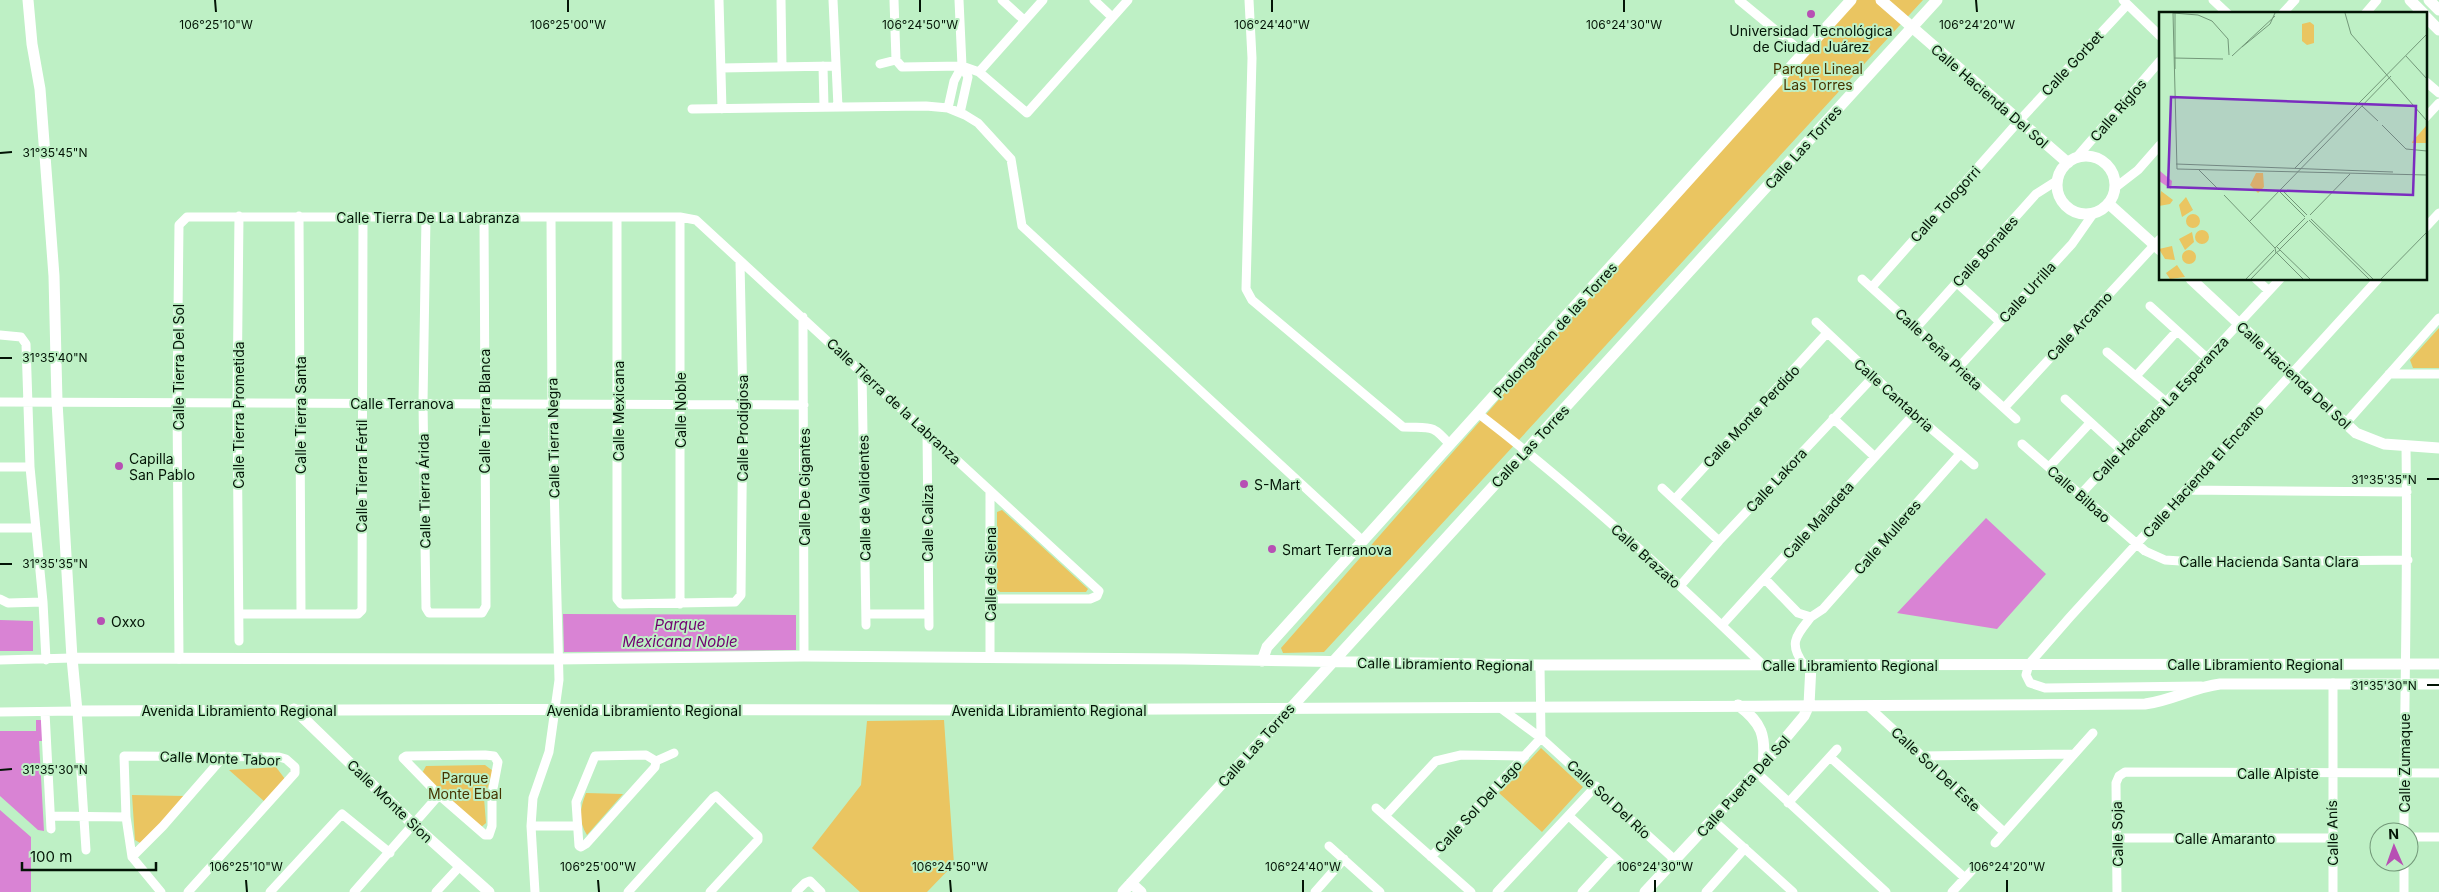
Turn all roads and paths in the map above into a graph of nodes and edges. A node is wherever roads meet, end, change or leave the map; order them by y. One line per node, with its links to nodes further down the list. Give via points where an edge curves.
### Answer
1 (28, 0): 103 (street, via 40,89 54,276)
2 (719, 0): 41 (street)
3 (781, 0): 37 (street)
4 (833, 0): 39 (street)
5 (894, 0): 34 (street)
6 (959, 0): 40 (street)
7 (1002, 0): 29 (street)
8 (1042, 0): 29 (street)
9 (1094, 0): 27 (street)
10 (1128, 0): 27 (street)
11 (1249, 0): 125 (street, via 1252,58 1246,289 1252,300 1404,427 1438,430)
12 (1739, 0): 33 (street)
13 (1851, 0): 33 (street, Prolongacion de las Torres)
14 (1881, 0): 30 (street, Calle Hacienda Del Sol)
15 (1937, 0): 30 (street, Calle Las Torres)
16 (2215, 0): 23 (street)
17 (2295, 0): 24 (street)
18 (2377, 0): 25 (street)
19 (2410, 0): 26 (street)
20 (2429, 0): 22 (street)
21 (2125, 2): 32 (street); 53 (street, Calle Gorbet)
22 (2439, 10)
23 (2226, 12)
24 (2284, 12)
25 (2367, 12)
26 (2421, 12)
27 (1112, 17): 42 (street, via 1027,113)
28 (2426, 17): 31 (street)
29 (1024, 20): 42 (street)
30 (1912, 28): 53 (street, Calle Hacienda Del Sol); 128 (street, Calle Las Torres)
31 (2439, 30)
32 (2159, 35)
33 (1803, 53): 117 (street, Prolongacion de las Torres)
34 (896, 60): 36 (street); 40 (street, via 902,67)
35 (2159, 62): 55 (street, Calle Riglos)
36 (880, 64)
37 (782, 66): 38 (street); 41 (street)
38 (823, 66): 39 (street); 46 (street)
39 (835, 66): 47 (street)
40 (962, 66): 42 (street); 48 (street, via 954,81); 51 (street, via 968,77)
41 (721, 68): 50 (street)
42 (979, 72)
43 (2426, 82): 44 (street)
44 (2439, 93)
45 (2439, 103): 52 (street)
46 (824, 107): 47 (street); 50 (street)
47 (838, 107): 48 (street)
48 (948, 108): 51 (street)
49 (692, 109): 50 (street)
50 (722, 109)
51 (960, 113): 144 (street, via 978,123 1011,159 1022,226)
52 (2426, 117)
53 (2018, 122): 55 (street, Calle Hacienda Del Sol); 79 (street, Calle Tologorri)
54 (2159, 146): 57 (street, via 2138,170)
55 (2072, 161): 56 (street, via 2061,170); 57 (street, via 2086,156 2104,162 2111,170)
56 (2058, 180): 60 (street, via 2058,190 2066,207 2083,214); 78 (street, Calle Bonales, via 2036,194)
57 (2116, 187): 58 (street)
58 (2108, 204): 60 (street); 71 (street)
59 (2439, 213): 70 (street)
60 (2093, 214): 85 (street, Calle Urrilla, via 2072,244)
61 (240, 216): 62 (street, Calle Tierra De La Labranza); 69 (street, Calle Tierra De La Labranza, via 187,217); 106 (street, Calle Tierra Prometida)
62 (299, 216): 63 (street, Calle Tierra De La Labranza); 107 (street, Calle Tierra Santa)
63 (363, 216): 64 (street, Calle Tierra De La Labranza); 108 (street, Calle Tierra Fértil)
64 (426, 217): 65 (street, Calle Tierra De La Labranza); 109 (street, Calle Tierra Árida)
65 (484, 217): 66 (street, Calle Tierra De La Labranza); 110 (street, Calle Tierra Blanca)
66 (551, 217): 67 (street, Calle Tierra De La Labranza); 111 (street, Calle Tierra Negra)
67 (617, 217): 68 (street, Calle Tierra De La Labranza); 112 (street, Calle Mexicana)
68 (680, 217): 72 (street, Calle Tierra de la Labranza, via 696,220); 114 (street, Calle Noble)
69 (179, 225): 104 (street, Calle Tierra Del Sol)
70 (2426, 227)
71 (2158, 244): 116 (street, Calle Arcamo)
72 (740, 262): 82 (street, Calle Tierra de la Labranza); 113 (street, Calle Prodigiosa)
73 (1862, 279): 79 (street, Calle Peña Prieta)
74 (2192, 280): 86 (street, Calle Hacienda Del Sol)
75 (2257, 280): 80 (street)
76 (2279, 280): 80 (street, Calle Hacienda La Esperanza)
77 (2377, 280): 95 (street, Calle Hacienda El Encanto)
78 (1956, 283): 85 (street); 87 (street, Calle Bonales)
79 (1872, 287): 87 (street, Calle Peña Prieta)
80 (2269, 291): 86 (street, Calle Hacienda La Esperanza)
81 (2150, 306): 88 (street)
82 (803, 317): 94 (street, Calle Tierra de la Labranza); 115 (street, Calle De Gigantes)
83 (2439, 318): 96 (street)
84 (1816, 322): 89 (street, Calle Cantabria)
85 (2000, 322): 93 (street, Calle Urrilla)
86 (2239, 324): 92 (street, Calle Hacienda La Esperanza); 95 (street, Calle Hacienda Del Sol)
87 (1916, 328): 93 (street, Calle Peña Prieta)
88 (2177, 331): 92 (street); 99 (street)
89 (1827, 333): 98 (street, Calle Cantabria); 141 (street, Calle Monte Perdido)
90 (0, 335): 102 (street, via 21,337 26,344)
91 (2107, 352): 99 (street)
92 (2207, 358): 105 (street, Calle Hacienda La Esperanza)
93 (1959, 367): 116 (street, Calle Peña Prieta)
94 (862, 371): 123 (street, Calle Tierra de la Labranza); 157 (street, Calle de Validentes)
95 (2291, 373): 122 (street, Calle Hacienda Del Sol); 137 (street, Calle Hacienda El Encanto)
96 (2389, 374): 97 (street); 122 (street)
97 (2439, 374)
98 (1874, 376): 118 (street, Calle Cantabria); 119 (street, Calle Lakora)
99 (2136, 376): 105 (street)
100 (2065, 399): 121 (street)
101 (0, 402): 102 (street, Calle Terranova)
102 (27, 402): 103 (street, Calle Terranova); 134 (street)
103 (58, 402): 104 (street, Calle Terranova); 165 (street)
104 (177, 402): 106 (street, Calle Terranova); 167 (street, Calle Tierra Del Sol)
105 (2166, 402): 129 (street, Calle Hacienda La Esperanza)
106 (237, 403): 107 (street, Calle Terranova); 156 (street, Calle Tierra Prometida)
107 (299, 403): 108 (street, Calle Terranova); 155 (street, Calle Tierra Santa)
108 (361, 403): 109 (street, Calle Terranova); 155 (street, Calle Tierra Fértil, via 362,610 358,614)
109 (423, 403): 110 (street, Calle Terranova); 154 (street, Calle Tierra Árida, via 426,608 430,613 482,613)
110 (484, 404): 111 (street, Calle Terranova); 154 (street, Calle Tierra Blanca)
111 (552, 404): 112 (street, Calle Terranova); 168 (street, Calle Tierra Negra)
112 (619, 404): 114 (street, Calle Terranova); 153 (street, Calle Mexicana, via 618,599 622,604)
113 (743, 404): 114 (street, Calle Terranova); 115 (street, Calle Terranova); 153 (street, Calle Prodigiosa, via 741,594 735,602)
114 (680, 405): 153 (street, Calle Noble)
115 (804, 405): 164 (street, Calle De Gigantes)
116 (2004, 408): 120 (street, Calle Peña Prieta)
117 (1479, 414): 125 (street, Prolongacion de las Torres); 128 (street, Calle Brazato)
118 (1914, 414): 130 (street, Calle Cantabria); 131 (street, Calle Maladeta)
119 (1834, 418): 131 (street); 145 (street, Calle Lakora)
120 (2016, 419)
121 (2090, 423): 129 (street); 135 (street)
122 (2345, 424): 126 (street, Calle Hacienda Del Sol, via 2368,439)
123 (926, 432): 138 (street, Calle Tierra de la Labranza); 158 (street, Calle Caliza)
124 (2022, 444): 135 (street, Calle Bilbao)
125 (1450, 445): 144 (street, Prolongacion de las Torres)
126 (2406, 447): 127 (street, Calle Hacienda Del Sol); 139 (street, Calle Zumaque)
127 (2439, 448)
128 (1526, 450): 149 (street, Calle Brazato); 172 (street, Calle Las Torres)
129 (2122, 451): 140 (street, Calle Hacienda La Esperanza)
130 (1960, 454): 132 (street, Calle Cantabria); 159 (street, Calle Mulleres, via 1823,610)
131 (1875, 458): 148 (street, Calle Maladeta)
132 (1974, 465)
133 (0, 466): 134 (street)
134 (30, 467): 143 (street)
135 (2048, 467): 140 (street, Calle Bilbao)
136 (1662, 488): 141 (street)
137 (2186, 490): 139 (street); 146 (street, Calle Hacienda El Encanto)
138 (990, 491): 151 (street, Calle de Siena); 151 (street, Calle Tierra de la Labranza, via 1099,591 1090,599)
139 (2407, 492): 147 (street, Calle Zumaque)
140 (2080, 495): 146 (street, Calle Bilbao)
141 (1675, 499): 145 (street)
142 (0, 528): 143 (street)
143 (36, 528): 152 (street)
144 (1363, 541): 171 (street, Prolongacion de las Torres, via 1267,647)
145 (1719, 541): 149 (street, Calle Lakora)
146 (2136, 544): 147 (street, Calle Hacienda Santa Clara, via 2154,556 2177,561); 173 (street, Calle Hacienda El Encanto)
147 (2408, 560): 178 (street, Calle Zumaque)
148 (1765, 579): 159 (street, via 1798,612); 161 (street, Calle Maladeta)
149 (1680, 586): 161 (street, Calle Brazato)
150 (0, 599): 152 (street, via 8,603)
151 (990, 599): 166 (street, Calle de Siena)
152 (43, 602): 170 (street)
153 (680, 604)
154 (486, 606)
155 (300, 613): 156 (street)
156 (240, 614): 163 (street, Calle Tierra Prometida)
157 (866, 614): 158 (street); 160 (street, Calle de Validentes)
158 (928, 614): 162 (street, Calle Caliza)
159 (1811, 617): 177 (street, Calle Mulleres, via 1796,637 1795,653)
160 (866, 624)
161 (1722, 625): 176 (street, Calle Brazato)
162 (929, 626)
163 (239, 641)
164 (804, 656): 166 (street); 168 (street)
165 (72, 658): 167 (street); 170 (street); 193 (street)
166 (990, 658): 171 (street)
167 (179, 659): 168 (street)
168 (558, 659): 190 (street, Calle Tierra Negra)
169 (0, 660): 170 (street)
170 (46, 660)
171 (1262, 661): 172 (street, Calle Libramiento Regional)
172 (1330, 663): 175 (street, Calle Libramiento Regional); 189 (street, Calle Las Torres)
173 (2029, 664): 177 (street, Calle Libramiento Regional); 178 (street, Calle Libramiento Regional); 182 (street, via 2026,675 2030,683 2046,688)
174 (2439, 664): 178 (street, Calle Libramiento Regional)
175 (1540, 665): 176 (street, Calle Libramiento Regional); 185 (street)
176 (1763, 665): 177 (street, Calle Libramiento Regional)
177 (1807, 665): 184 (street, Calle Puerta Del Sol)
178 (2405, 665): 180 (street, Calle Zumaque)
179 (2334, 684): 180 (street, Calle Libramiento Regional); 182 (street, Calle Libramiento Regional); 205 (street, Calle Anís)
180 (2404, 684): 181 (street, Calle Libramiento Regional); 207 (street, Calle Zumaque)
181 (2439, 684)
182 (2205, 686): 186 (street, Calle Libramiento Regional, via 2144,704)
183 (1738, 705): 184 (street, Calle Libramiento Regional); 185 (street, Calle Libramiento Regional); 204 (street, via 1759,726 1764,745)
184 (1809, 705): 186 (street, Calle Libramiento Regional); 204 (street, Calle Puerta Del Sol, via 1796,726)
185 (1541, 706): 187 (street, Calle Libramiento Regional); 195 (street)
186 (1868, 706): 201 (street, Calle Sol Del Este)
187 (1499, 707): 189 (street, Calle Libramiento Regional); 195 (street, Calle Sol Del Río)
188 (294, 709): 190 (street, Avenida Libramiento Regional); 193 (street, Avenida Libramiento Regional); 220 (street, Calle Monte Sion)
189 (1288, 709): 190 (street, Avenida Libramiento Regional); 244 (street, Calle Las Torres)
190 (556, 710): 221 (street, via 549,752 533,798)
191 (0, 712): 192 (street, Avenida Libramiento Regional)
192 (45, 712): 193 (street, Avenida Libramiento Regional); 213 (street)
193 (77, 712): 216 (street)
194 (2092, 733): 198 (street)
195 (1542, 738): 200 (street, Calle Sol Del Lago); 209 (street, Calle Sol Del Río)
196 (1837, 749): 202 (street)
197 (674, 753): 203 (street)
198 (2074, 754): 201 (street); 224 (street)
199 (224, 756): 217 (street, Calle Monte Tabor, via 126,755 123,759); 235 (street); 246 (street, Calle Monte Tabor, via 279,757 291,762 296,770)
200 (1525, 756): 214 (street, Calle Sol Del Lago, via 1461,755 1436,761); 234 (street, Calle Sol Del Lago)
201 (1921, 756): 224 (street, Calle Sol Del Este)
202 (1830, 757): 211 (street); 243 (street)
203 (656, 761): 222 (street, via 646,755 595,756 576,802); 222 (street, via 655,766 581,847 578,846)
204 (1759, 769): 211 (street); 218 (street, Calle Puerta Del Sol)
205 (2332, 773): 207 (street, Calle Alpiste); 208 (street, Calle Alpiste, via 2130,772); 228 (street, Calle Anís)
206 (2439, 773): 207 (street, Calle Alpiste)
207 (2404, 774): 219 (street, Calle Zumaque)
208 (2119, 776): 227 (street, Calle Soja, via 2116,783)
209 (1596, 786): 215 (street); 238 (street, Calle Sol Del Río)
210 (439, 795): 210 (street, via 489,835 498,766 496,757 404,756 404,760); 220 (street)
211 (1788, 803): 266 (street)
212 (1376, 808): 214 (street, Calle Sol Del Lago)
213 (51, 816): 216 (street); 223 (street)
214 (1385, 816): 234 (street, Calle Sol Del Lago)
215 (1569, 816): 236 (street); 261 (street)
216 (83, 817): 217 (street); 232 (street)
217 (126, 817): 235 (street, Calle Monte Tabor)
218 (1713, 820): 231 (street); 238 (street, Calle Puerta Del Sol)
219 (2404, 822)
220 (414, 825): 233 (street); 240 (street, Calle Monte Sion)
221 (531, 826): 222 (street); 251 (street)
222 (576, 826)
223 (51, 829)
224 (2004, 832): 229 (street)
225 (2419, 837): 226 (street)
226 (2439, 837)
227 (2117, 838): 228 (street, Calle Amaranto); 268 (street, Calle Soja)
228 (2333, 838): 269 (street, Calle Anís)
229 (1995, 843)
230 (1329, 846): 237 (street)
231 (1745, 848): 264 (street); 265 (street)
232 (86, 850)
233 (390, 853): 247 (street, via 342,814); 248 (street)
234 (1431, 856): 260 (street, Calle Sol Del Lago)
235 (132, 857): 245 (street)
236 (1614, 857): 241 (street); 262 (street)
237 (1344, 859): 258 (street); 259 (street)
238 (1675, 860): 263 (street, Calle Puerta Del Sol)
239 (1977, 865): 243 (street)
240 (460, 866): 249 (street); 250 (street, Calle Monte Sion)
241 (1626, 868)
242 (2404, 872): 270 (street)
243 (1965, 878): 267 (street)
244 (1131, 883): 256 (street, Calle Las Torres); 257 (street)
245 (161, 892)
246 (188, 892)
247 (270, 892)
248 (354, 892)
249 (436, 892)
250 (489, 892)
251 (535, 892)
252 (628, 892): 253 (street, via 715,796 758,836 758,840)
253 (710, 892)
254 (796, 892): 255 (street, via 810,881)
255 (821, 892)
256 (1123, 892)
257 (1141, 892)
258 (1315, 892)
259 (1380, 892)
260 (1471, 892)
261 (1498, 892)
262 (1582, 892)
263 (1645, 892)
264 (1706, 892)
265 (1792, 892)
266 (1886, 892)
267 (1952, 892)
268 (2117, 892)
269 (2333, 892)
270 (2404, 892)

